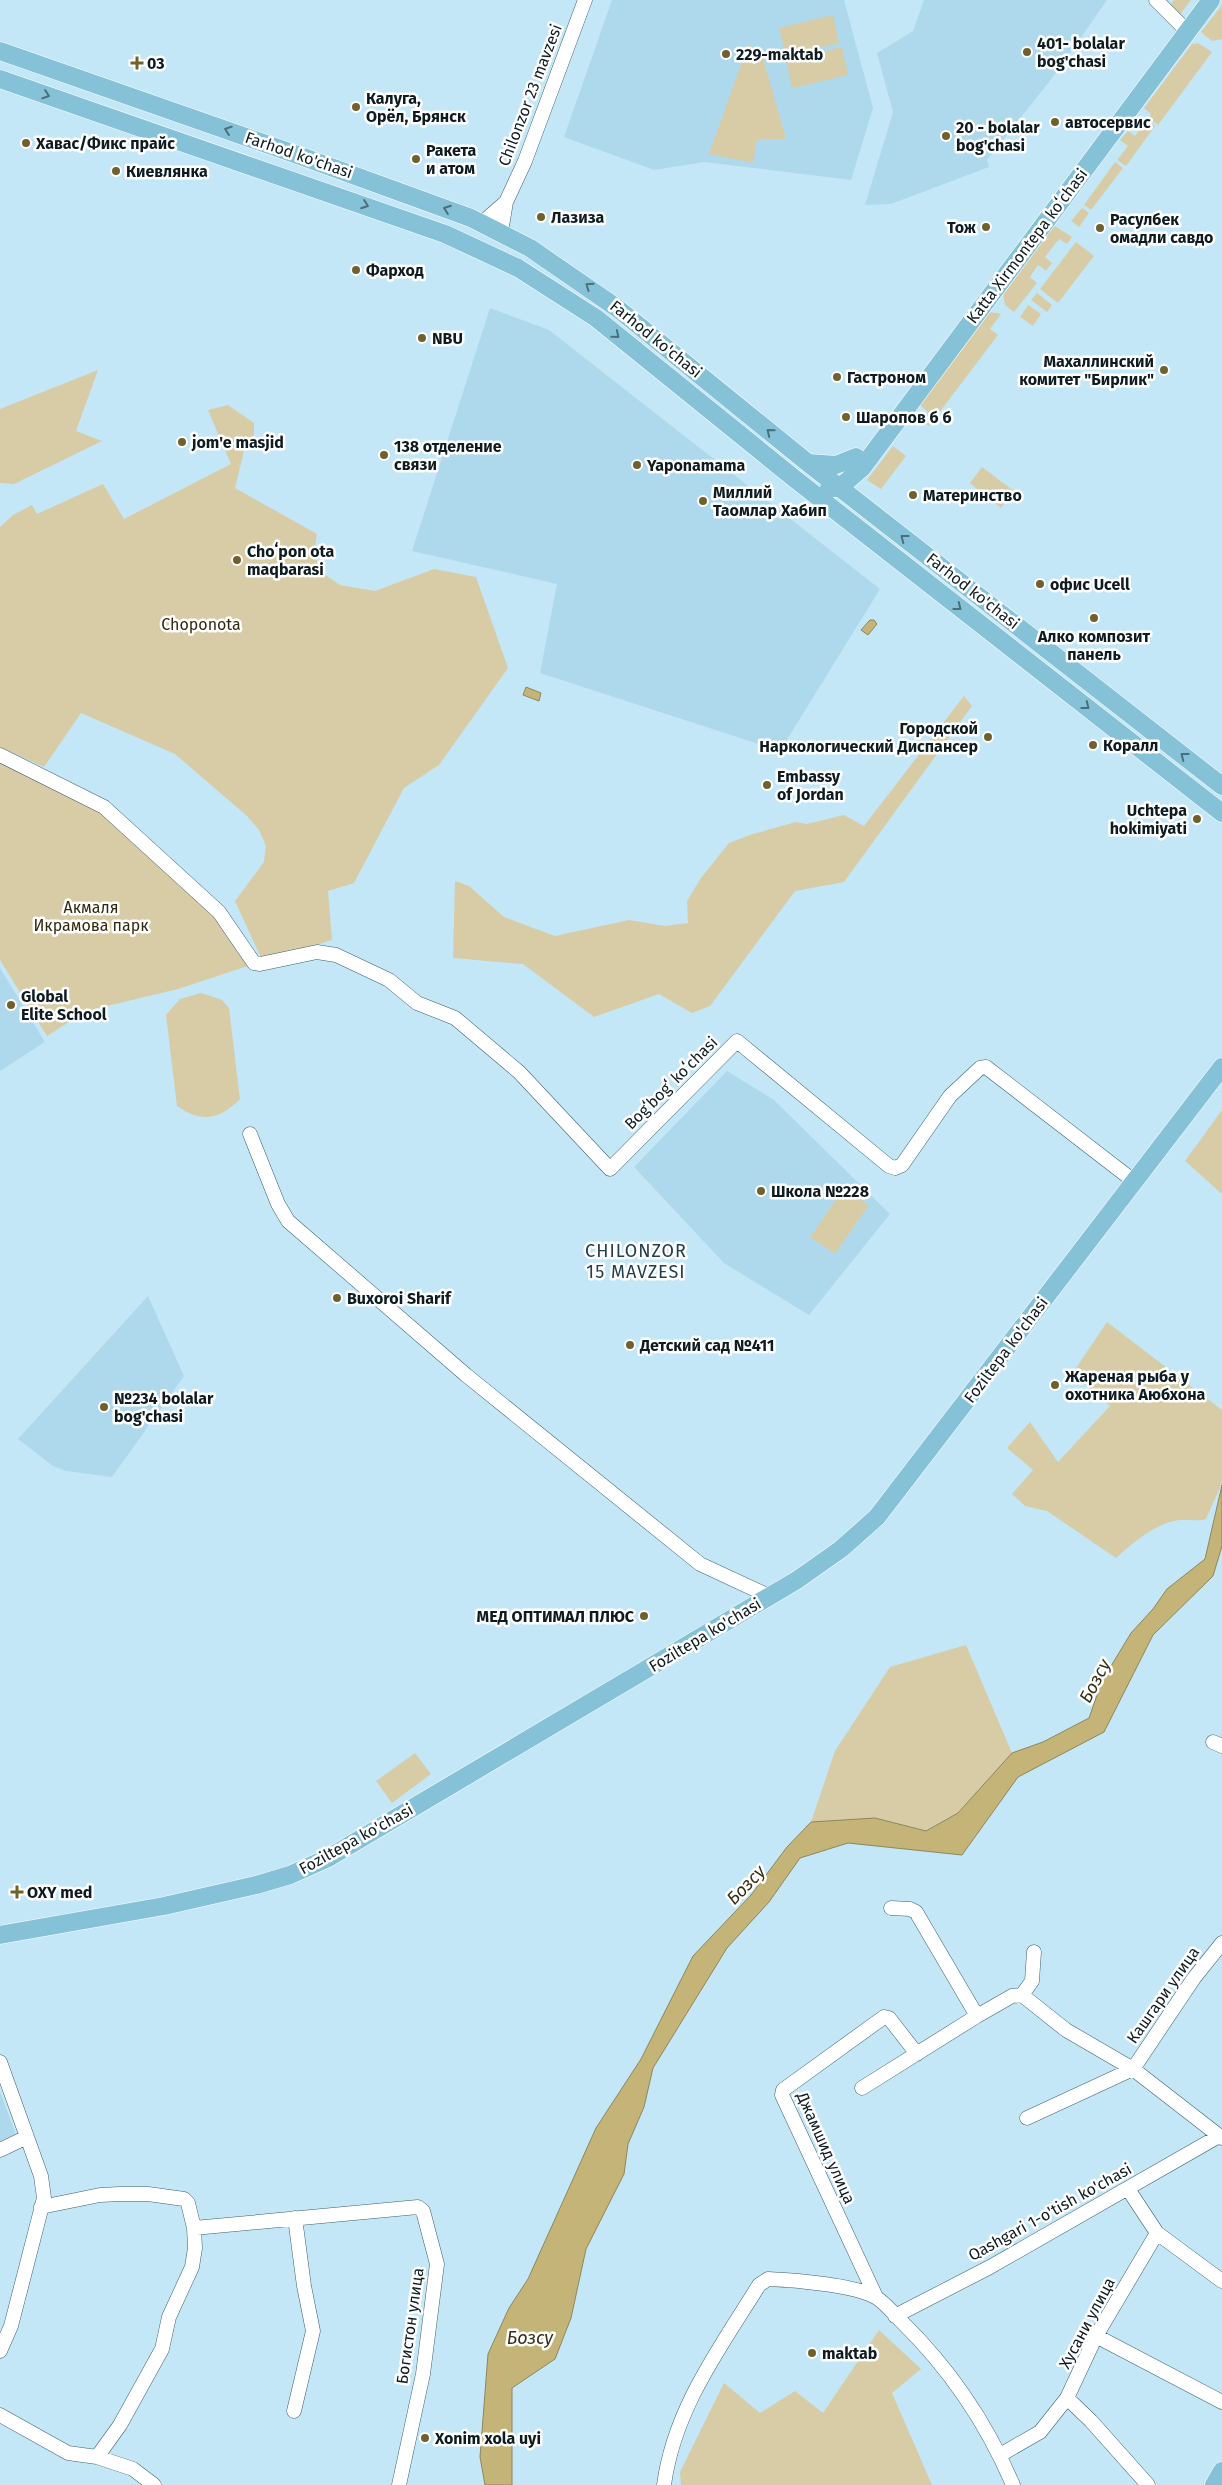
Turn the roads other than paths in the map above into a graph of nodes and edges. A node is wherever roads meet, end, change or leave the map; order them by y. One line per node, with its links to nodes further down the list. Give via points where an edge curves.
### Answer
1 (585, 0): 12 (street, Chilonzor 23 mavzesi, via 526,160)
2 (1156, 0): 5 (street)
3 (1199, 0): 5 (main road, Katta Xirmontepa koʻchasi)
4 (1211, 0): 5 (main road, Katta Xirmontepa koʻchasi)
5 (1183, 29): 16 (main road, Katta Xirmontepa koʻchasi)
6 (0, 51): 8 (main road, Farhod ko'chasi, one-way to 6)
7 (0, 79): 10 (main road, Farhod ko'chasi, one-way to 10)
8 (306, 158): 9 (main road, Farhod ko'chasi); 10 (main road, via 307,171)
9 (343, 171): 11 (main road, via 334,181); 13 (main road, Farhod ko'chasi, one-way to 9)
10 (297, 181): 11 (main road, Farhod ko'chasi)
11 (334, 194): 17 (main road, Farhod ko'chasi, one-way to 17, via 462,241 548,286 596,318)
12 (506, 202): 13 (street, Chilonzor 23 mavzesi); 14 (street, Chilonzor 23 mavzesi)
13 (482, 223): 14 (main road, Farhod ko'chasi)
14 (502, 232): 15 (main road, Farhod ko'chasi, one-way to 14, via 597,292)
15 (808, 463): 16 (main road); 18 (main road, Farhod ko'chasi)
16 (859, 463): 18 (main road, Katta Xirmontepa koʻchasi, via 850,480); 19 (main road, via 861,489)
17 (795, 480): 18 (main road); 20 (main road, Farhod ko'chasi)
18 (839, 488): 19 (main road, Farhod ko'chasi); 20 (main road)
19 (870, 512): 22 (main road, Farhod ko'chasi, one-way to 19)
20 (847, 520): 23 (main road, Farhod ko'chasi, one-way to 23)
21 (0, 755): 27 (street, Bogʻbogʻ koʻchasi, via 104,807 219,912 254,963 317,952 336,955 388,980 417,1003 455,1018 519,1072 610,1169 738,1041 889,1166 902,1165 950,1096 980,1068 986,1067)
22 (1222, 786)
23 (1222, 813)
24 (1222, 1067): 27 (main road, Foziltepa ko'chasi)
25 (1222, 1084): 28 (main road, Foziltepa ko'chasi, via 884,1522 845,1555)
26 (250, 1134): 28 (street, via 278,1204 293,1226 466,1375 700,1564 761,1590)
27 (1135, 1182): 28 (main road, Foziltepa ko'chasi, via 877,1517 841,1549)
28 (772, 1600): 30 (main road, Foziltepa ko'chasi, via 306,1868 256,1885 164,1906); 32 (main road, Foziltepa ko'chasi, via 454,1796 355,1855 311,1877 259,1894 166,1916)
29 (891, 1908): 35 (street, via 916,1912)
30 (0, 1935)
31 (1222, 1943): 38 (street, Кашгари улица, via 1194,1978)
32 (0, 1946)
33 (1034, 1952): 34 (street, via 1032,1981)
34 (1022, 1995): 35 (street, via 1012,1996); 38 (street, Кашгари улица, via 1066,2030)
35 (977, 2016): 36 (street)
36 (917, 2054): 39 (street); 50 (street, Джамшид улица, via 889,2018 884,2017 783,2090 782,2095)
37 (0, 2062): 41 (street)
38 (1133, 2068): 40 (street, Кашгари улица); 42 (street, Кашгари улица)
39 (862, 2088)
40 (1027, 2118)
41 (27, 2137): 43 (street); 45 (street, via 44,2187)
42 (1221, 2137): 44 (street, Qashgari 1-o'tish ko'chasi)
43 (0, 2150)
44 (1128, 2189): 48 (street); 51 (street, Qashgari 1-o'tish ko'chasi)
45 (41, 2207): 47 (street, via 100,2195 179,2198 188,2203); 53 (street, via 11,2326)
46 (295, 2218): 47 (street, Богистон улица); 56 (street, via 313,2331); 62 (street, Богистон улица, via 418,2207 422,2211 437,2264 423,2374)
47 (194, 2228): 59 (street, via 195,2258 169,2317 162,2349 120,2425)
48 (1157, 2233): 49 (street); 52 (street, Хусани улица)
49 (1222, 2281)
50 (876, 2297): 51 (street, Джамшид улица); 63 (street, Джамшид улица, via 849,2288 784,2279 768,2278 759,2285 696,2385 667,2462)
51 (895, 2316): 58 (street, Джамшид улица, via 946,2370)
52 (1096, 2336): 54 (street, Хусани улица); 55 (street)
53 (0, 2351)
54 (1067, 2398): 58 (street, Хусани улица, via 1040,2432); 65 (street)
55 (1222, 2402)
56 (294, 2411)
57 (0, 2415): 59 (street, via 68,2453)
58 (1000, 2455): 64 (street, Джамшид улица)
59 (97, 2457): 61 (street, via 133,2469)
60 (1222, 2471): 66 (main road)
61 (154, 2485)
62 (399, 2485)
63 (664, 2485)
64 (1013, 2485)
65 (1148, 2485)
66 (1214, 2485)

